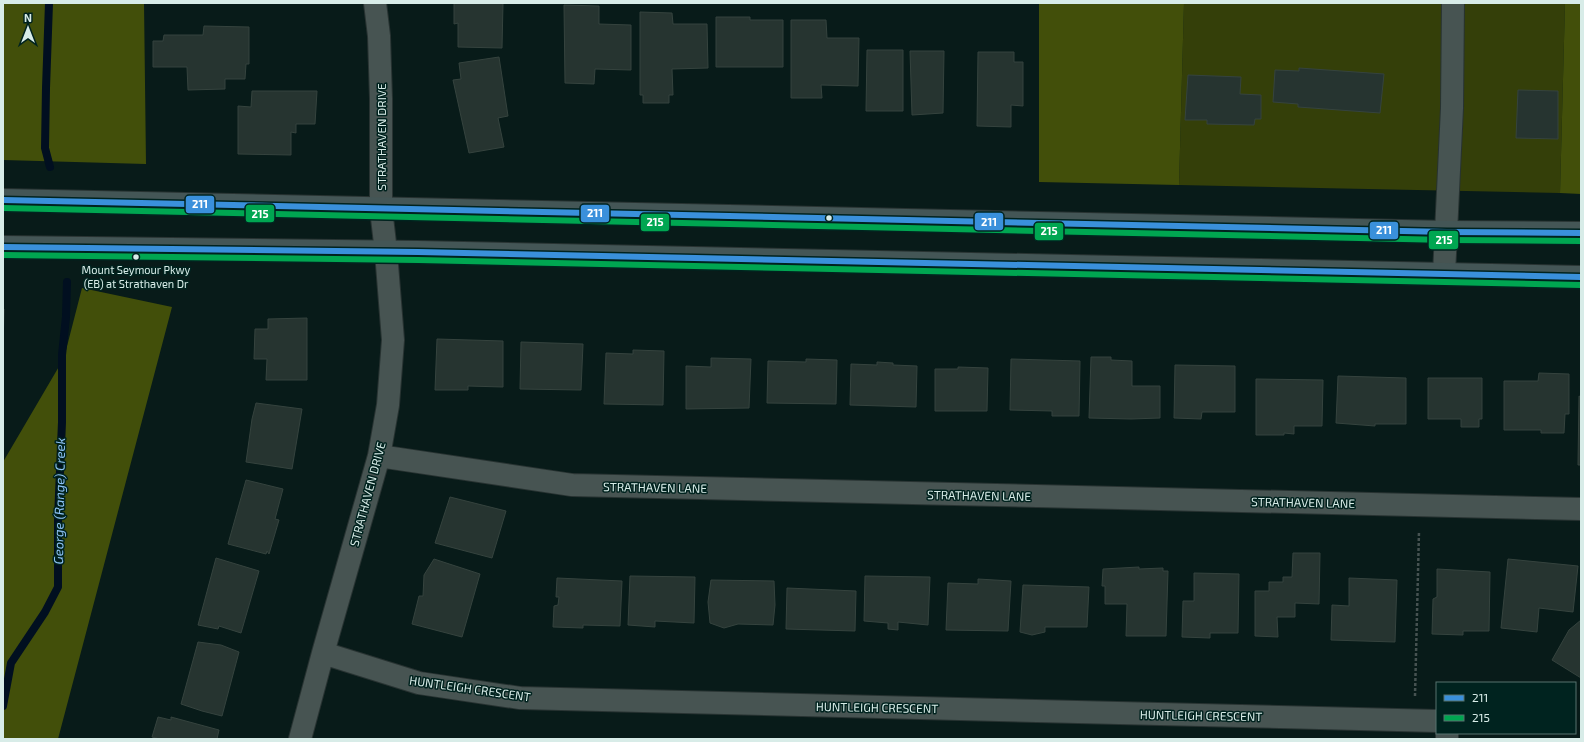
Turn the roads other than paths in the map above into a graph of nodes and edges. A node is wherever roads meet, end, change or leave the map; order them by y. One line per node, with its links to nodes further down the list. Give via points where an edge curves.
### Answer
1 (375, 3): 4 (street, STRATHAVEN DRIVE, via 382,99)
2 (1453, 3): 5 (street)
3 (3, 200): 4 (main road)
4 (381, 209): 5 (main road); 8 (street, STRATHAVEN DRIVE)
5 (1447, 232): 6 (main road); 9 (street)
6 (1581, 233)
7 (3, 247): 8 (main road)
8 (386, 252): 9 (main road); 11 (street, STRATHAVEN DRIVE, via 393,340 388,405)
9 (1444, 274): 10 (main road)
10 (1581, 277)
11 (379, 456): 12 (street, STRATHAVEN LANE, via 572,485); 13 (street, STRATHAVEN DRIVE)
12 (1581, 508)
13 (322, 653): 14 (street, HUNTLEIGH CRESCENT, via 419,683 520,698); 15 (street, STRATHAVEN DRIVE)
14 (1436, 721)
15 (300, 739)

